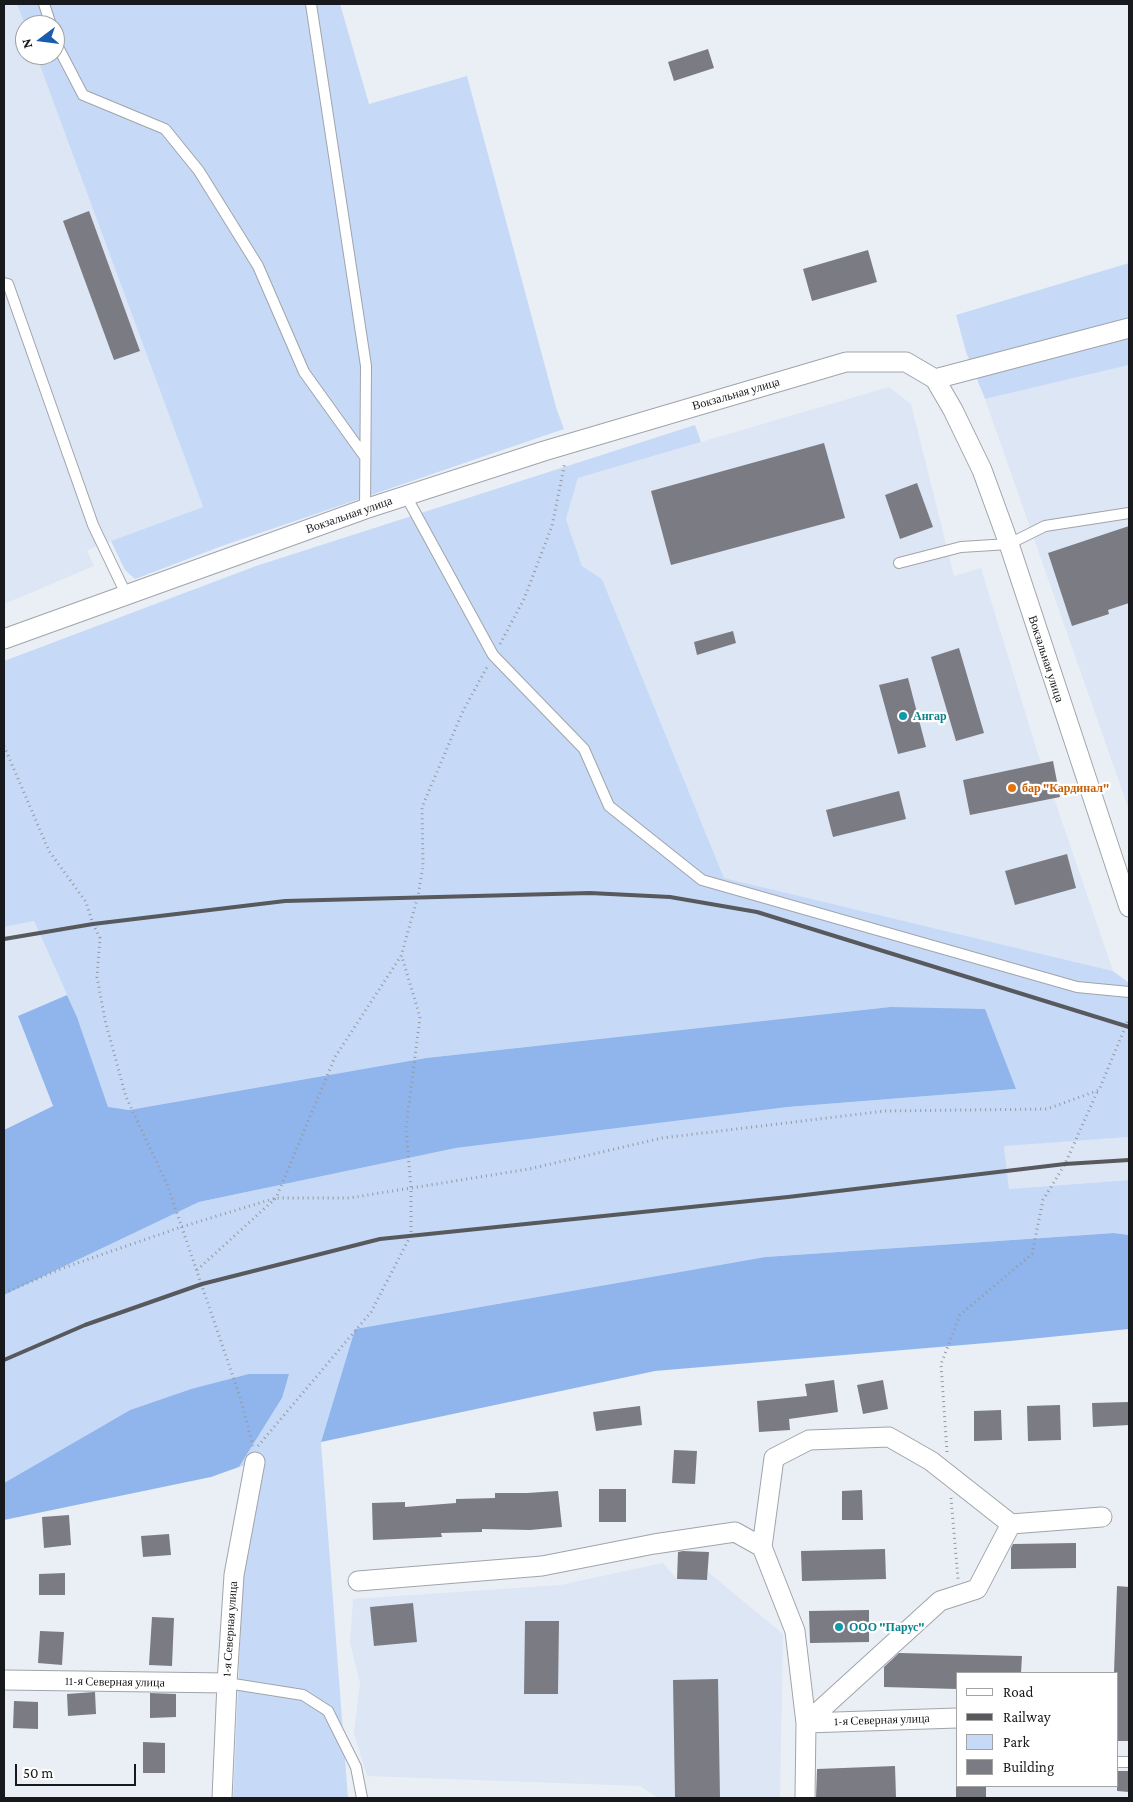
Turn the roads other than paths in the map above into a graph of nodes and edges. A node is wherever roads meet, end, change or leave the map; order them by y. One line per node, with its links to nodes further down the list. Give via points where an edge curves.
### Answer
1 (311, 4): 6 (lane, via 366,366)
2 (65, 60): 6 (lane, via 83,95 165,129 199,171 258,266 304,372)
3 (4, 283): 12 (lane, via 8,284 93,525)
4 (1129, 328): 5 (street)
5 (935, 379): 7 (street, Вокзальная улица, via 906,362 846,362 569,443); 10 (street, Вокзальная улица, via 982,470)
6 (365, 458): 8 (lane)
7 (406, 496): 8 (street, Вокзальная улица); 15 (lane, via 493,656 584,749 609,806 702,880 1077,987)
8 (365, 509): 12 (street, Вокзальная улица)
9 (1129, 513): 10 (lane, via 1045,526)
10 (1008, 544): 11 (lane, via 961,548); 14 (street, Вокзальная улица)
11 (899, 563)
12 (126, 594): 13 (street, Вокзальная улица)
13 (4, 639)
14 (1129, 907)
15 (1129, 992)
16 (255, 1462): 22 (street, 1-я Северная улица, via 234,1575)
17 (1102, 1517): 18 (street)
18 (1011, 1524): 19 (street, via 931,1461 889,1437 809,1440 774,1458); 24 (street, via 977,1589 940,1601)
19 (762, 1547): 20 (street, via 735,1532 542,1566); 24 (street, via 795,1631)
20 (358, 1582)
21 (4, 1680): 22 (street, 11-я Северная улица)
22 (226, 1683): 25 (street, 1-я Северная улица); 26 (lane, via 303,1695 328,1711 356,1767)
23 (956, 1718): 24 (street, 1-я Северная улица)
24 (806, 1723): 27 (street)
25 (222, 1798)
26 (362, 1798)
27 (804, 1798)

